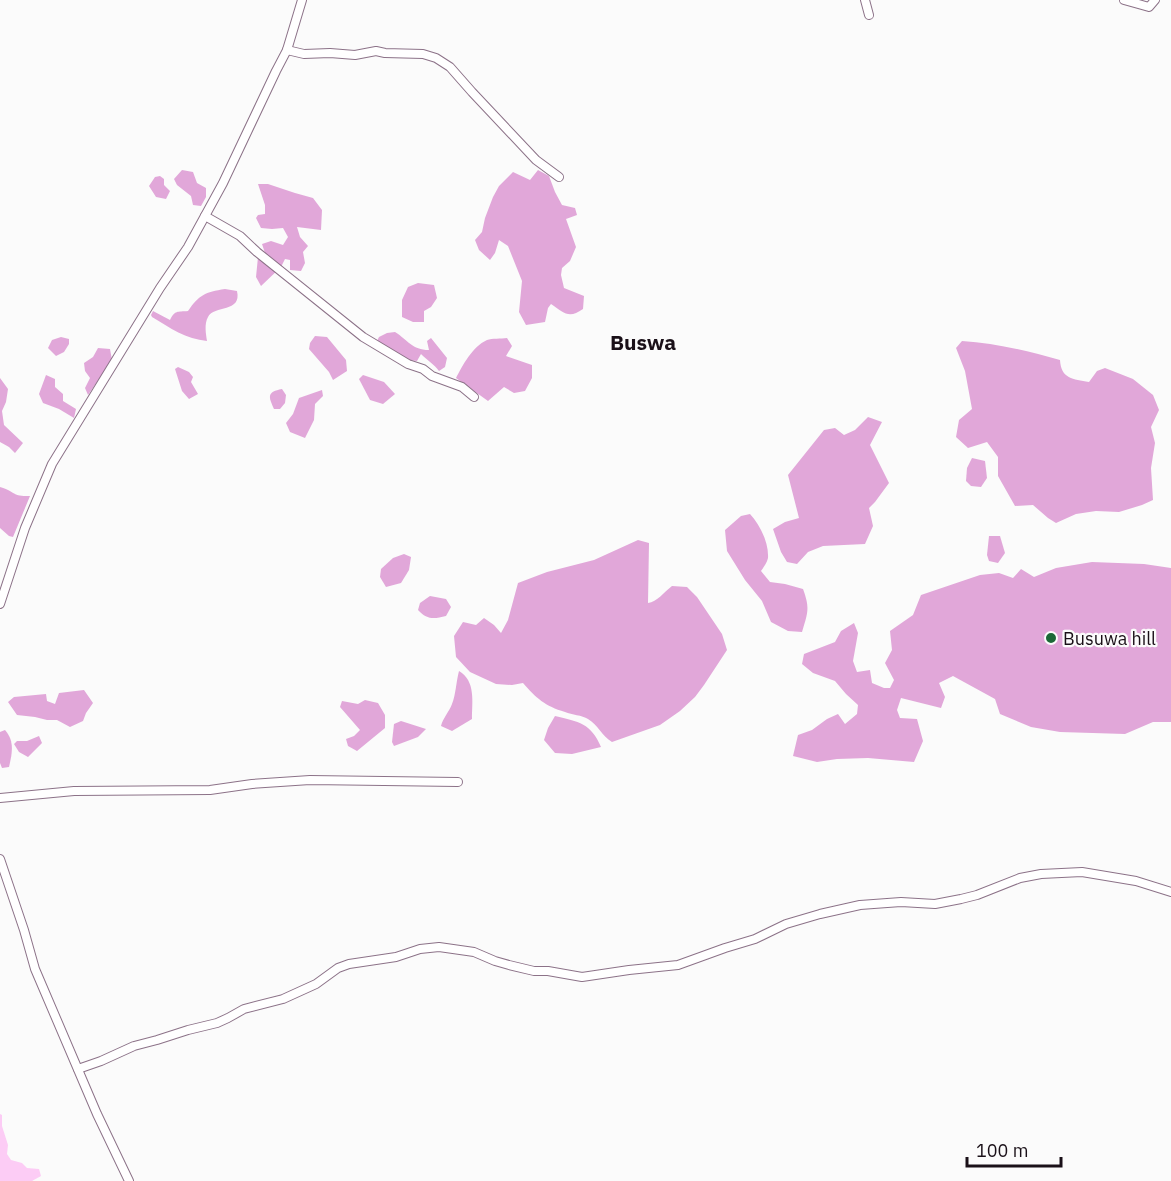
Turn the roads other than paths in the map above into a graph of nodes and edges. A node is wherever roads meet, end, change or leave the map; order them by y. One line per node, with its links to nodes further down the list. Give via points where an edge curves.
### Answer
1 (302, 0): 6 (street)
2 (865, 0): 5 (street)
3 (1124, 0): 4 (street, via 1149,7)
4 (1155, 0)
5 (869, 15)
6 (287, 50): 7 (street, via 355,55 376,51 436,58 450,67 536,160); 8 (street)
7 (559, 177)
8 (205, 216): 9 (street, via 240,236 363,337 408,364 462,387); 10 (street, via 52,464)
9 (474, 398)
10 (0, 604)
11 (458, 782): 12 (street, via 310,780 210,790 74,791)
12 (0, 798)
13 (0, 859): 15 (street, via 35,969)
14 (1171, 892): 15 (street, via 1136,881 1082,872 1041,874 1020,878 977,896 935,904 860,905 786,924 678,965 582,977 509,965 474,952 439,947 420,949 349,964 283,999 244,1009 217,1023 134,1046)
15 (78, 1069): 16 (street)
16 (129, 1181)

